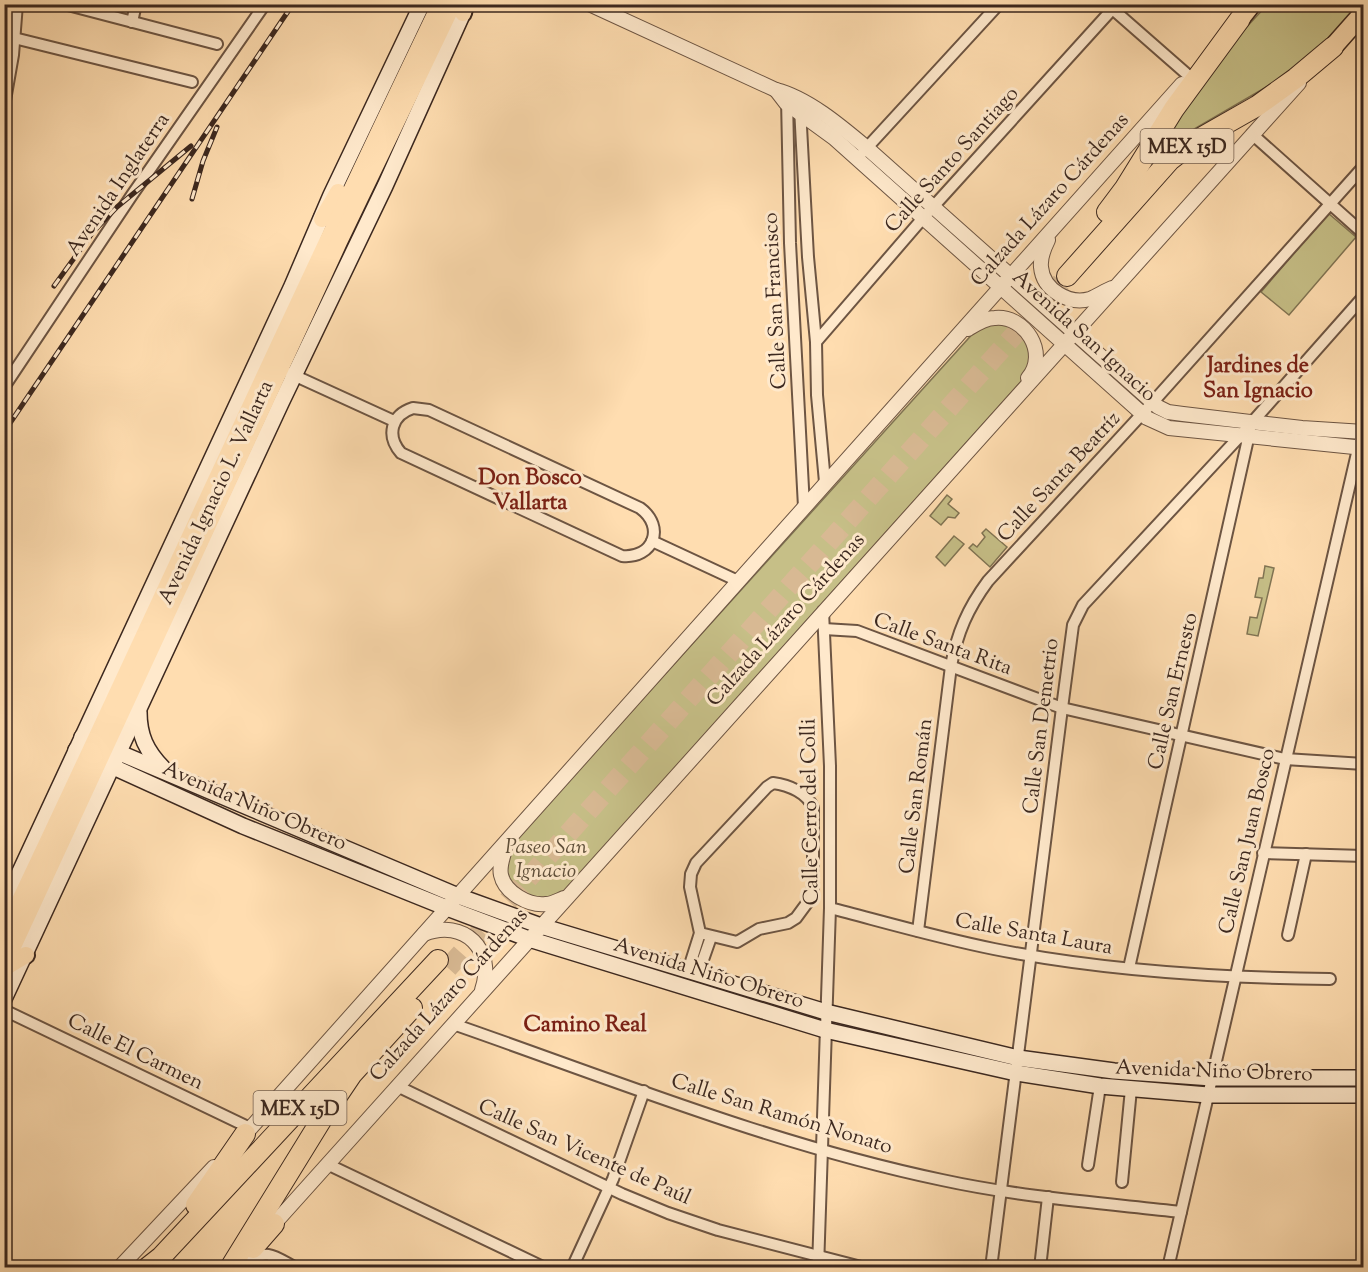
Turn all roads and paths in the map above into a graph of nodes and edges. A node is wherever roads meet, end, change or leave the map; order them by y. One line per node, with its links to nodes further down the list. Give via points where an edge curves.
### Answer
1 (8, 4): 16 (main road)
2 (17, 4): 16 (street)
3 (136, 4): 15 (street)
4 (265, 4): 48 (street, Avenida Inglaterra)
5 (422, 4): 32 (main road, Avenida Ignacio L. Vallarta)
6 (429, 4): 17 (main road)
7 (440, 4): 42 (main road, Avenida Ignacio L. Vallarta)
8 (589, 4): 22 (street, Avenida San Ignacio)
9 (999, 4): 26 (street)
10 (66, 5): 15 (street)
11 (1113, 6): 20 (street); 30 (street, Calle Santo Santiago)
12 (462, 7): 47 (main road, Avenida Ignacio L. Vallarta)
13 (1246, 12): 19 (highway, Calzada Lázaro Cárdenas / MEX 15D, via 1174,109 1125,188 1063,273 1170,160 1257,106); 20 (street, Calzada Lázaro Cárdenas)
14 (1364, 12): 19 (highway, Calzada Lázaro Cárdenas / MEX 15D)
15 (132, 22): 18 (street)
16 (9, 36): 21 (street); 24 (street)
17 (413, 38)
18 (218, 44)
19 (1333, 47): 25 (street, Calzada Lázaro Cárdenas)
20 (1189, 76): 33 (street, Calzada Lázaro Cárdenas)
21 (192, 82)
22 (790, 100): 26 (street, Avenida San Ignacio, via 839,125); 27 (street, Avenida San Ignacio); 35 (street, Calle San Francisco); 36 (street, Calle San Francisco)
23 (384, 104): 32 (main road)
24 (4, 106)
25 (1252, 134): 29 (street); 38 (street, Calzada Lázaro Cárdenas)
26 (867, 148): 27 (street); 30 (street, Avenida San Ignacio)
27 (857, 158): 31 (street, Avenida San Ignacio)
28 (1364, 166): 29 (street, Calle Santa Beatríz)
29 (1330, 204): 34 (street); 51 (street, Calle Santa Beatríz)
30 (934, 207): 31 (street, Calle Santo Santiago); 37 (street, Avenida San Ignacio)
31 (923, 218): 40 (street, Avenida San Ignacio); 45 (street, Calle Santo Santiago)
32 (322, 219): 39 (main road, Avenida Ignacio L. Vallarta)
33 (1051, 232): 37 (street, Calzada Lázaro Cárdenas); 38 (street, via 1041,267 1050,288 1060,296 1075,301 1090,299)
34 (1364, 234)
35 (808, 258): 36 (street); 45 (street, Calle San Francisco)
36 (791, 265): 49 (street, Calle San Francisco)
37 (1012, 276): 40 (street, Calzada Lázaro Cárdenas); 44 (street, Avenida San Ignacio)
38 (1118, 285): 44 (street, Calzada Lázaro Cárdenas)
39 (292, 286): 42 (main road); 69 (main road, Avenida Ignacio L. Vallarta)
40 (1001, 288): 43 (street, Calzada Lázaro Cárdenas); 46 (street, Avenida San Ignacio)
41 (1364, 296): 54 (street, Calle San Demetrio)
42 (286, 327): 69 (main road, Avenida Ignacio L. Vallarta)
43 (960, 333): 55 (street, via 982,321 1010,319 1030,336 1036,347 1032,374); 59 (street, Calzada Lázaro Cárdenas)
44 (1076, 333): 46 (street, Calzada Lázaro Cárdenas); 51 (street, Avenida San Ignacio)
45 (816, 342): 50 (street, Calle San Francisco)
46 (1065, 345): 52 (street, Avenida San Ignacio); 55 (street, Calzada Lázaro Cárdenas)
47 (288, 372): 53 (street); 67 (main road, Avenida Ignacio L. Vallarta); 69 (main road, Avenida Ignacio L. Vallarta)
48 (4, 387)
49 (798, 395): 50 (street); 60 (street, Calle San Francisco)
50 (818, 395): 59 (street, Calle San Francisco)
51 (1153, 402): 52 (street, Calle Santa Beatríz); 54 (street, Avenida San Ignacio, via 1168,412)
52 (1141, 415): 57 (street, Avenida San Ignacio, via 1169,428); 65 (street, Calle Santa Beatríz, via 988,581 963,621)
53 (394, 421): 61 (street, via 413,408 429,410 630,503 652,520); 61 (street, via 392,439 408,457 622,555 638,555)
54 (1252, 422): 56 (street, Avenida San Ignacio); 57 (street, Calle San Demetrio)
55 (993, 424): 63 (street, Calzada Lázaro Cárdenas)
56 (1363, 429): 58 (street, Calle San Juan Bosco)
57 (1244, 436): 58 (street, Avenida San Ignacio); 66 (street, Calle San Demetrio, via 1077,614); 68 (street, Calle San Ernesto)
58 (1360, 448): 70 (street, Calle San Juan Bosco)
59 (825, 482): 60 (street, Calzada Lázaro Cárdenas)
60 (804, 507): 62 (street, Calzada Lázaro Cárdenas)
61 (652, 542): 62 (street)
62 (738, 581): 73 (street, Calzada Lázaro Cárdenas)
63 (824, 611): 64 (street, Calle Cerro del Colli); 78 (street, Calzada Lázaro Cárdenas)
64 (824, 629): 65 (street, Calle Santa Rita, via 857,631); 81 (street, Calle Cerro del Colli, via 830,766)
65 (951, 666): 66 (street, Calle Santa Rita); 83 (street, Calle San Román)
66 (1062, 708): 68 (street, Calle Santa Rita); 90 (street, Calle San Demetrio)
67 (139, 709): 69 (main road, Avenida Ignacio L. Vallarta); 72 (main road, via 144,743)
68 (1182, 736): 70 (street, Calle Santa Rita); 92 (street, Calle San Ernesto)
69 (97, 751): 72 (main road, Avenida Niño Obrero); 79 (main road, Avenida Ignacio L. Vallarta); 80 (main road, Avenida Niño Obrero, via 243,826); 84 (main road, Avenida Ignacio L. Vallarta); 89 (main road, Avenida Ignacio L. Vallarta); 91 (main road, Avenida Ignacio L. Vallarta)
70 (1285, 759): 71 (street, Calle Santa Rita); 74 (street, Calle San Juan Bosco)
71 (1364, 764)
72 (169, 774): 77 (main road, Avenida Niño Obrero)
73 (509, 839): 77 (street, Calzada Lázaro Cárdenas); 78 (street, via 501,862 500,875 505,885 531,903 549,904)
74 (1263, 853): 75 (street); 94 (street, Calle San Juan Bosco)
75 (1306, 854): 76 (street); 87 (street)
76 (1364, 856)
77 (458, 896): 80 (street, Calzada Lázaro Cárdenas); 82 (main road, Avenida Niño Obrero)
78 (567, 897): 82 (street, Calzada Lázaro Cárdenas)
79 (4, 906)
80 (447, 908): 85 (street, Calzada Lázaro Cárdenas); 88 (main road, Avenida Niño Obrero)
81 (830, 908): 83 (street, Calle Santa Laura); 99 (street, Calle Cerro del Colli)
82 (541, 926): 88 (street, Calzada Lázaro Cárdenas); 93 (main road, Avenida Niño Obrero)
83 (918, 931): 90 (street, Calle Santa Laura)
84 (4, 934)
85 (423, 934): 96 (street, via 447,928 474,942 486,962); 111 (street, Calzada Lázaro Cárdenas)
86 (705, 935): 86 (street, via 737,942 759,929 788,923 808,903 813,887 813,808 804,795 773,783 696,863 690,887); 93 (street)
87 (1288, 935)
88 (529, 939): 96 (street, Calzada Lázaro Cárdenas); 101 (main road, Avenida Niño Obrero)
89 (26, 956): 91 (main road); 97 (main road, Avenida Ignacio L. Vallarta)
90 (1031, 956): 92 (street, Calle Santa Laura); 102 (street, Calle San Demetrio)
91 (4, 967)
92 (1129, 968): 94 (street, Calle Santa Laura)
93 (693, 972): 99 (main road, Avenida Niño Obrero)
94 (1235, 978): 95 (street, Calle Santa Laura); 103 (street, Calle San Juan Bosco)
95 (1330, 979)
96 (482, 992): 100 (street, Calzada Lázaro Cárdenas)
97 (4, 999)
98 (4, 1010): 111 (street, Calle El Carmen)
99 (826, 1012): 101 (street, Calle Cerro del Colli); 102 (main road, Avenida Niño Obrero)
100 (453, 1024): 105 (street, Calzada Lázaro Cárdenas); 108 (street, Calle San Ramón Nonato)
101 (825, 1030): 102 (main road, Avenida Niño Obrero); 112 (street, Calle Cerro del Colli)
102 (1017, 1066): 103 (main road, Avenida Niño Obrero); 106 (main road, Avenida Niño Obrero); 117 (street, Calle San Demetrio)
103 (1212, 1078): 104 (main road, Avenida Niño Obrero); 109 (street, Calle San Juan Bosco)
104 (1364, 1078)
105 (397, 1086): 113 (street, Calzada Lázaro Cárdenas); 116 (street, Calle San Vicente de Paúl)
106 (1100, 1086): 107 (main road, Avenida Niño Obrero); 114 (street)
107 (1131, 1089): 109 (main road, Avenida Niño Obrero); 115 (street)
108 (644, 1090): 112 (street, Calle San Ramón Nonato); 116 (street)
109 (1208, 1095): 110 (main road, Avenida Niño Obrero); 119 (street, Calle San Juan Bosco)
110 (1364, 1095)
111 (248, 1131): 121 (highway); 124 (street, Calzada Lázaro Cárdenas)
112 (821, 1151): 117 (street, Calle San Ramón Nonato); 122 (street, Calle Cerro del Colli)
113 (327, 1164): 120 (street, Calzada Lázaro Cárdenas); 126 (street)
114 (1088, 1165)
115 (1122, 1182)
116 (608, 1188): 122 (street, Calle San Vicente de Paúl, via 668,1213); 127 (street)
117 (1001, 1191): 118 (street, Calle San Ramón Nonato); 129 (street, Calle San Demetrio)
118 (1048, 1197): 119 (street, Calle San Ramón Nonato); 130 (street)
119 (1181, 1212): 131 (street, Calle San Juan Bosco)
120 (274, 1224): 123 (highway)
121 (154, 1262): 123 (highway, Calzada Lázaro Cárdenas / MEX 15D, via 443,964 352,1074)
122 (818, 1262): 128 (street, Calle San Vicente de Paúl)
123 (239, 1266): 125 (street, via 256,1255 268,1254)
124 (118, 1268)
125 (296, 1268)
126 (545, 1268)
127 (572, 1268)
128 (865, 1268)
129 (991, 1268)
130 (1040, 1268)
131 (1168, 1268)

